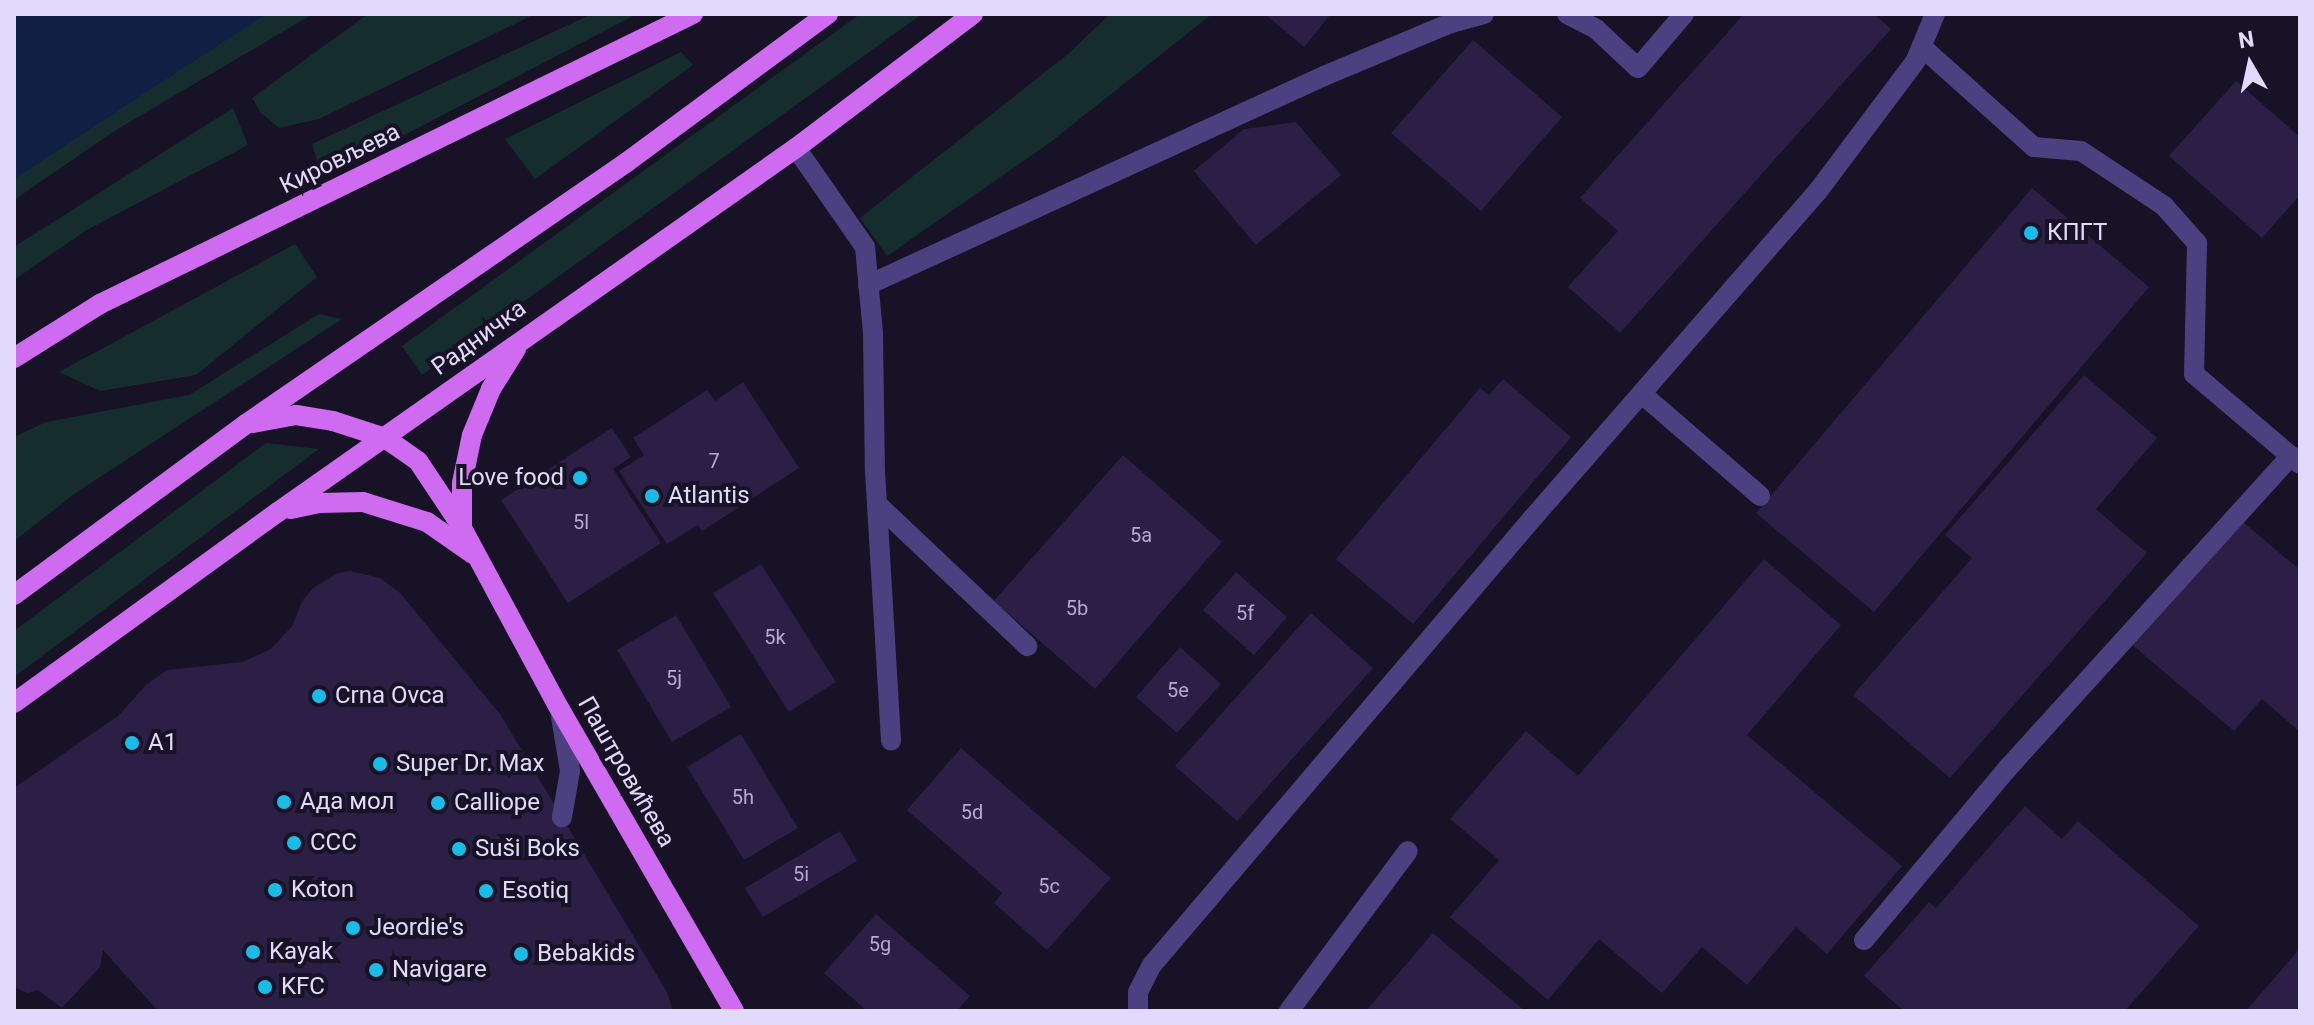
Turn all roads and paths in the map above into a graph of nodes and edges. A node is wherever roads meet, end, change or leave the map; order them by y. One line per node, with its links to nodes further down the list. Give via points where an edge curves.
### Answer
1 (693, 14): 12 (main road, Кировљева, via 100,304)
2 (828, 14): 14 (main road, via 627,162)
3 (973, 14): 9 (main road, Радничка)
4 (1484, 14): 10 (lane, via 1324,76)
5 (1567, 14): 6 (lane, via 1596,29 1638,68)
6 (1684, 14)
7 (1935, 14): 8 (lane)
8 (1922, 47): 13 (lane, via 1818,191); 16 (lane, via 2034,147 2081,151 2164,206 2197,243 2194,374)
9 (796, 148): 10 (lane, via 865,247); 11 (main road, Радничка)
10 (868, 285): 18 (lane)
11 (522, 339): 15 (main road, Радничка); 20 (main road, Паштровићева, via 491,389 472,435 462,483)
12 (14, 358)
13 (1642, 394): 17 (lane); 30 (lane, via 1152,965)
14 (246, 424): 15 (main road, via 296,415); 22 (main road)
15 (385, 438): 19 (main road, Радничка); 20 (main road, via 418,461)
16 (2295, 460): 29 (lane, via 2007,769)
17 (1760, 496)
18 (877, 504): 23 (lane); 26 (lane)
19 (278, 512): 21 (main road, Паштровићева, via 319,503 363,502 427,522); 24 (main road, Радничка)
20 (462, 528): 21 (main road, Паштровићева)
21 (476, 556): 25 (main road, Паштровићева)
22 (14, 595)
23 (1027, 646)
24 (14, 703)
25 (558, 706): 27 (lane, via 570,771); 31 (main road, Паштровићева)
26 (891, 741)
27 (562, 817)
28 (1408, 851): 32 (lane)
29 (1864, 940)
30 (1136, 1005)
31 (734, 1011)
32 (1289, 1011)

